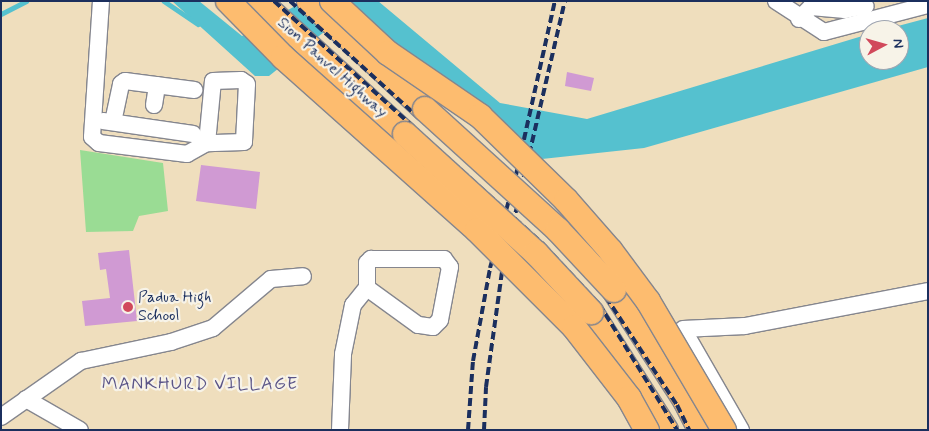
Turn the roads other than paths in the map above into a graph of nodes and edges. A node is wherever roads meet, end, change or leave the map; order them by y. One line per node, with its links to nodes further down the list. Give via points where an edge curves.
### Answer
1 (101, 1): 13 (street)
2 (228, 1): 22 (highway, bridge, via 283,57 477,230 574,328 628,398)
3 (259, 1): 23 (highway, Sion Panvel Highway, bridge, via 536,253 591,312)
4 (309, 1): 24 (highway, Sion Panvel Highway, bridge, via 558,230 614,290 685,400)
5 (332, 1): 25 (highway, bridge, via 388,53 480,116 566,200 610,250 648,301)
6 (776, 1): 9 (street)
7 (928, 5): 9 (street, via 837,31 824,32)
8 (866, 6): 9 (street, via 845,10 811,7)
9 (799, 18)
10 (157, 85): 11 (street); 12 (street); 14 (street, via 125,81 121,84)
11 (194, 90)
12 (154, 104)
13 (93, 119): 14 (street); 14 (street, via 92,136 99,143 186,154 200,139)
14 (114, 122)
15 (303, 276): 18 (street, via 271,279 213,328 171,342 81,361)
16 (367, 288): 16 (street, via 366,263 371,259 444,259 450,267 440,320 433,327 418,325); 21 (street, via 353,305 342,354)
17 (928, 291): 26 (street, via 745,326 683,330)
18 (26, 399): 19 (street); 20 (street)
19 (1, 417)
20 (80, 430)
21 (340, 430)
22 (647, 430)
23 (666, 430)
24 (700, 430)
25 (724, 430)
26 (741, 430)

